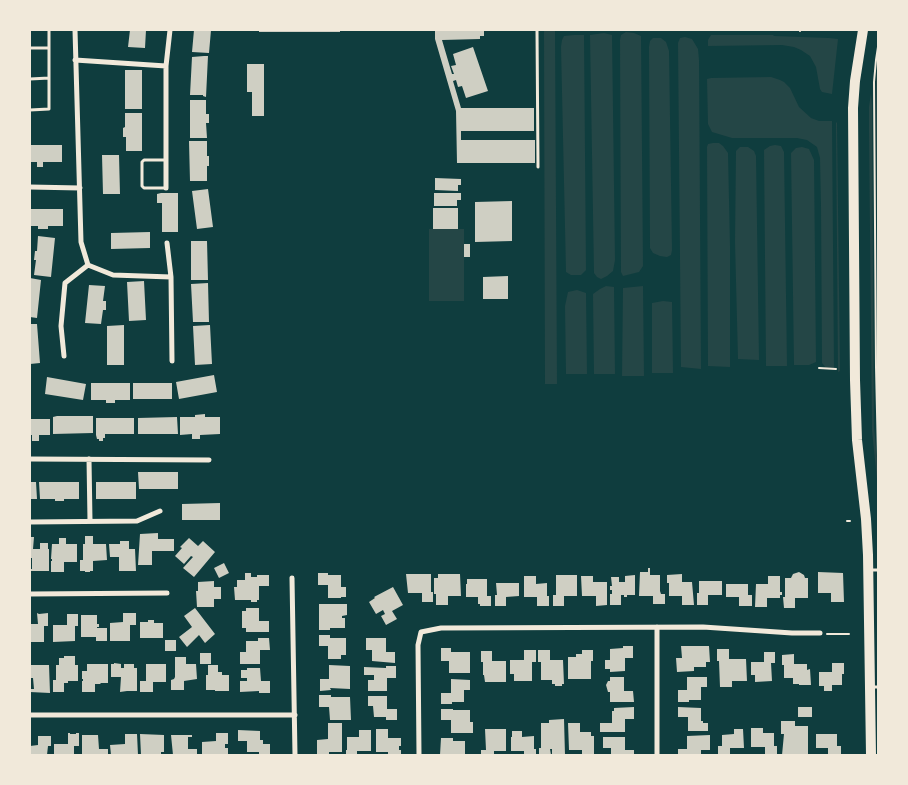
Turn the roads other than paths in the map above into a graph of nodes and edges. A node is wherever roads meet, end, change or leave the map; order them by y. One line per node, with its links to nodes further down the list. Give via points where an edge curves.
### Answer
1 (49, 30): 7 (lane)
2 (75, 30): 8 (street)
3 (170, 30): 9 (street)
4 (537, 30): 14 (lane)
5 (863, 30): 29 (main road, via 853,108 855,361 857,440)
6 (30, 48): 7 (lane)
7 (49, 48): 10 (lane)
8 (75, 60): 9 (street); 16 (street)
9 (166, 66): 13 (street)
10 (49, 78): 11 (lane); 12 (lane, via 48,109)
11 (30, 79)
12 (30, 110)
13 (166, 160): 17 (street); 17 (lane, via 142,162 142,186)
14 (538, 167)
15 (30, 187): 16 (street)
16 (80, 188): 19 (street, via 81,242)
17 (166, 188)
18 (167, 243): 20 (street)
19 (88, 265): 20 (street, via 113,274); 21 (street, via 65,283 61,326)
20 (171, 277): 22 (street)
21 (64, 356)
22 (172, 361)
23 (30, 459): 24 (street)
24 (89, 459): 25 (street); 27 (street)
25 (209, 460)
26 (160, 511): 27 (street, via 137,521)
27 (90, 521): 28 (street)
28 (30, 522)
29 (873, 570): 35 (main road)
30 (292, 578): 37 (street)
31 (30, 594): 32 (street)
32 (167, 594)
33 (657, 628): 34 (street); 39 (street, via 441,628 421,632 418,645); 40 (street)
34 (820, 633)
35 (874, 687): 41 (main road)
36 (30, 715): 37 (street)
37 (294, 715): 38 (street)
38 (296, 755)
39 (419, 755)
40 (657, 755)
41 (871, 755)

